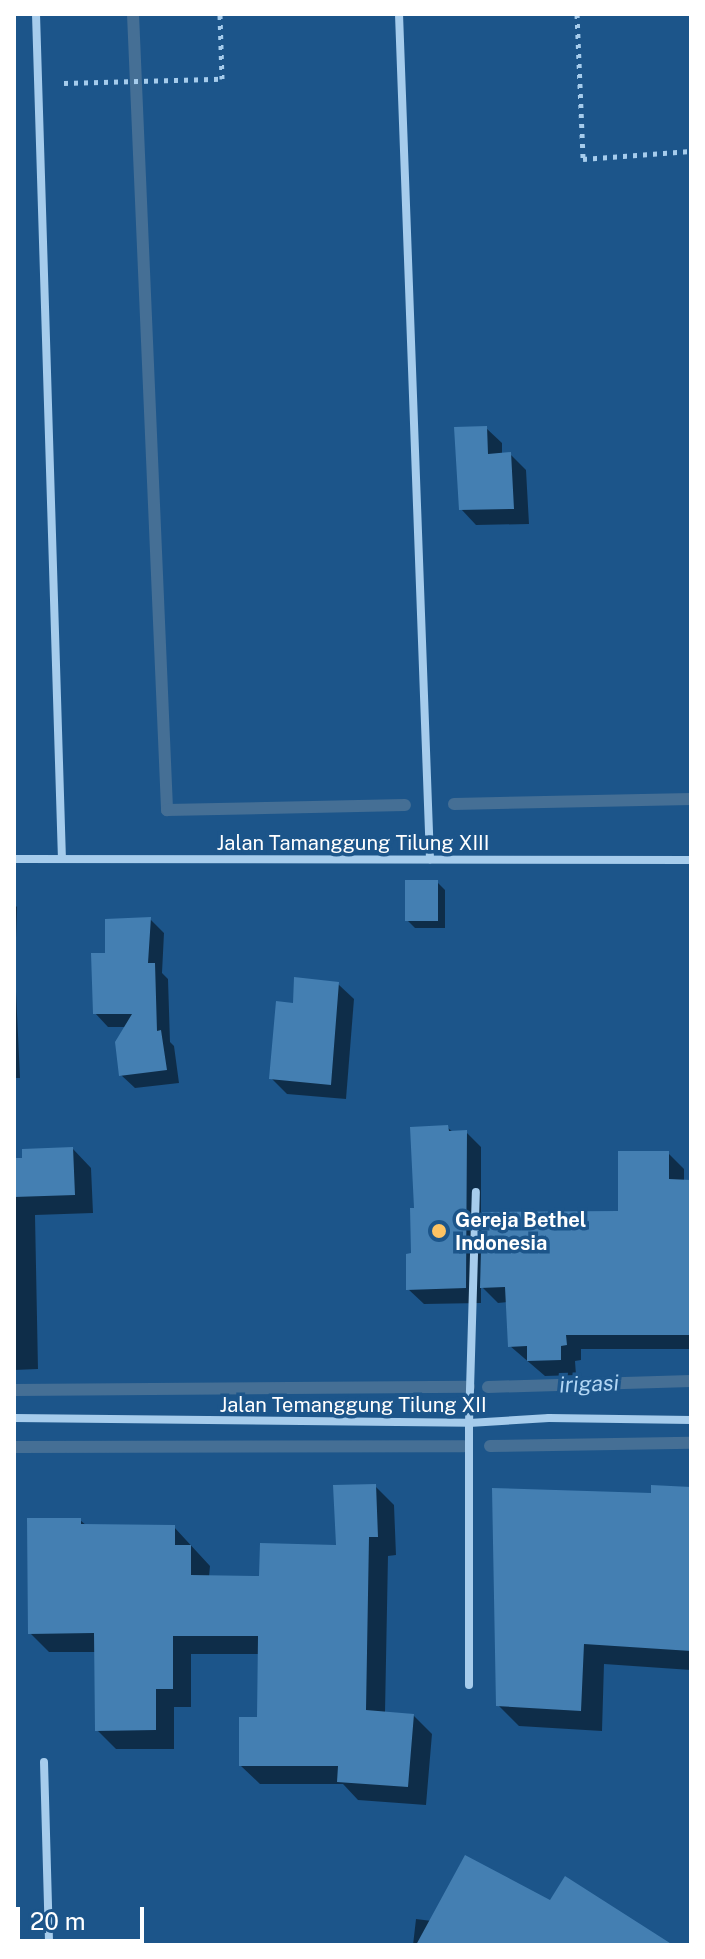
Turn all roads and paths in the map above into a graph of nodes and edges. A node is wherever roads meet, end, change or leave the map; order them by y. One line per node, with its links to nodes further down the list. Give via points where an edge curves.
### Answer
1 (36, 14): 5 (street)
2 (220, 14): 5 (path, via 222,79)
3 (399, 14): 9 (street)
4 (577, 14): 6 (path, via 583,159)
5 (38, 84): 7 (street)
6 (691, 151)
7 (62, 858): 8 (street, Jalan Tamanggung Tilung XIII); 9 (street, Jalan Tamanggung Tilung XIII)
8 (14, 859)
9 (430, 859): 10 (street, Jalan Tamanggung Tilung XIII)
10 (691, 860)
11 (476, 1192): 14 (street)
12 (14, 1418): 14 (street, Jalan Temanggung Tilung XII)
13 (691, 1420): 14 (street, Jalan Temanggung Tilung XII)
14 (469, 1423): 15 (street)
15 (469, 1685)
16 (44, 1762): 17 (street)
17 (49, 1945)

